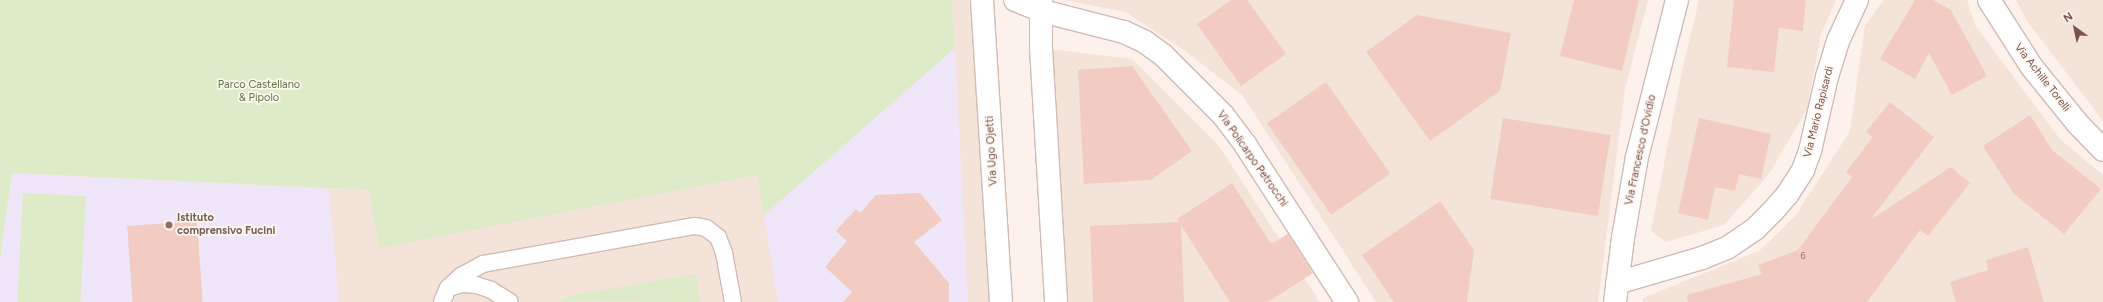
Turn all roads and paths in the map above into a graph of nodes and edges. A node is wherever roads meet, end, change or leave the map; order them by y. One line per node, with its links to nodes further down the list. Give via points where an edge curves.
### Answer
1 (982, 0): 12 (street, Via Ugo Ojetti)
2 (1014, 0): 6 (street, Via Policarpo Petrocchi)
3 (1677, 0): 8 (street, Via Francesco d'Ovidio, via 1639,150)
4 (1857, 0): 8 (street, Via Mario Rapisardi, via 1838,41 1810,151 1803,170 1787,195 1755,229 1727,248)
5 (1989, 0): 7 (street, Via Achille Torelli, via 2031,66 2078,124)
6 (1041, 6): 13 (street, via 1041,48); 14 (street, Via Policarpo Petrocchi, via 1134,36 1163,55 1202,92 1246,146)
7 (2103, 150)
8 (1616, 293)
9 (445, 295): 10 (lane, via 464,284 476,285 491,290); 11 (lane, via 461,276 483,264 695,226 706,228 718,237 724,254)
10 (510, 302)
11 (733, 302)
12 (1001, 302)
13 (1056, 302)
14 (1347, 302)

